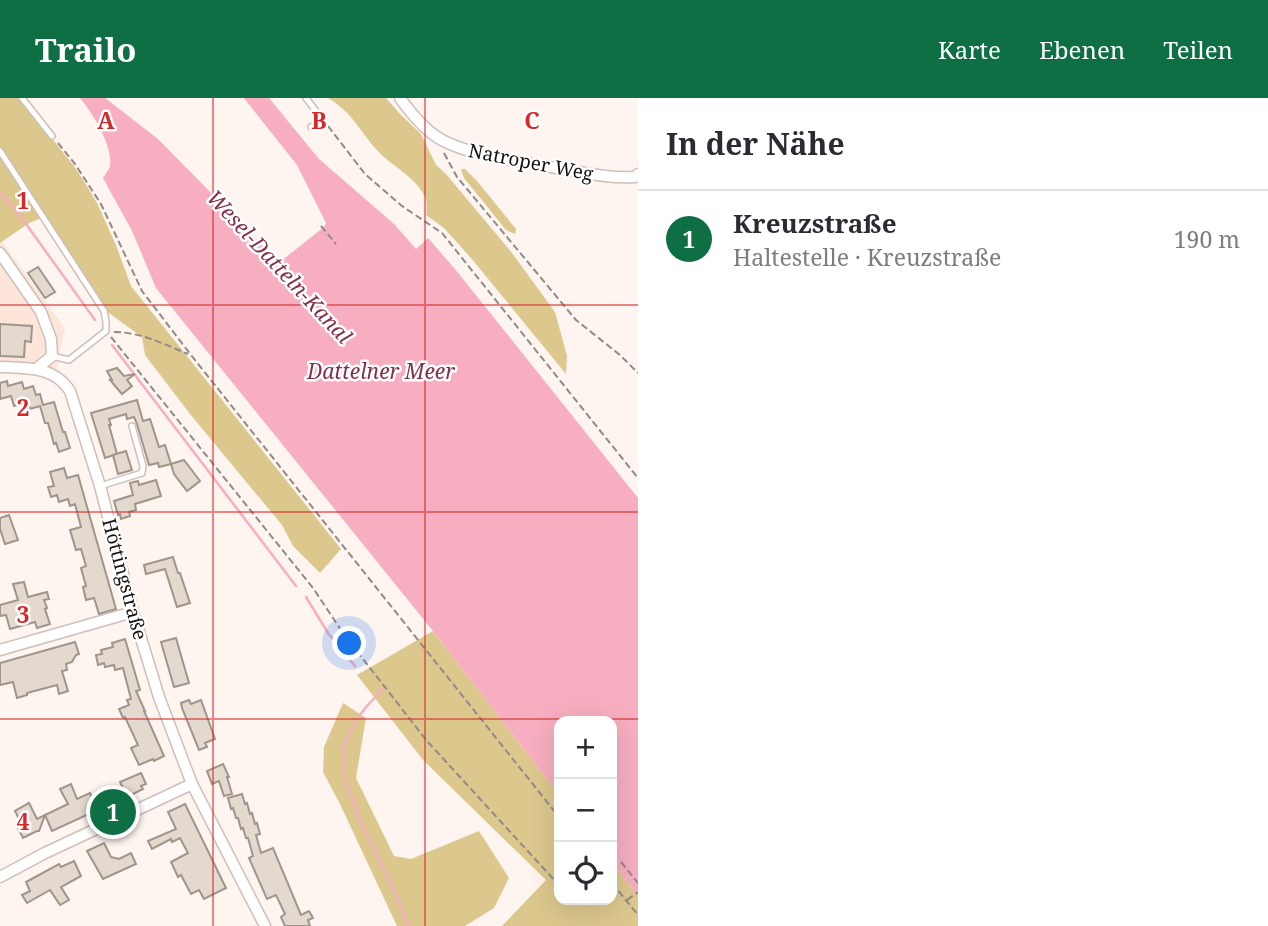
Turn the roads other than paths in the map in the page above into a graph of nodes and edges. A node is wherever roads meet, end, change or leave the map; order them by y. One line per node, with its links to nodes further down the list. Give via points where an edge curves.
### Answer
1 (22, 98): 5 (lane)
2 (306, 98): 4 (lane, via 322,119)
3 (400, 98): 7 (street, Natroper Weg, via 436,136 458,148 618,178)
4 (312, 127)
5 (52, 136)
6 (0, 151): 9 (lane, via 104,311 106,331 69,360)
7 (638, 174)
8 (0, 253): 9 (street, via 41,312)
9 (52, 356): 11 (street)
10 (0, 367): 11 (street)
11 (36, 369): 13 (street, Höttingstraße, via 58,377 70,391)
12 (132, 426): 13 (lane, via 142,473)
13 (100, 486): 14 (street, Höttingstraße)
14 (134, 612): 15 (street); 16 (street, Höttingstraße)
15 (0, 650)
16 (192, 784): 17 (street); 18 (street, Höttingstraße)
17 (0, 877)
18 (265, 926)

